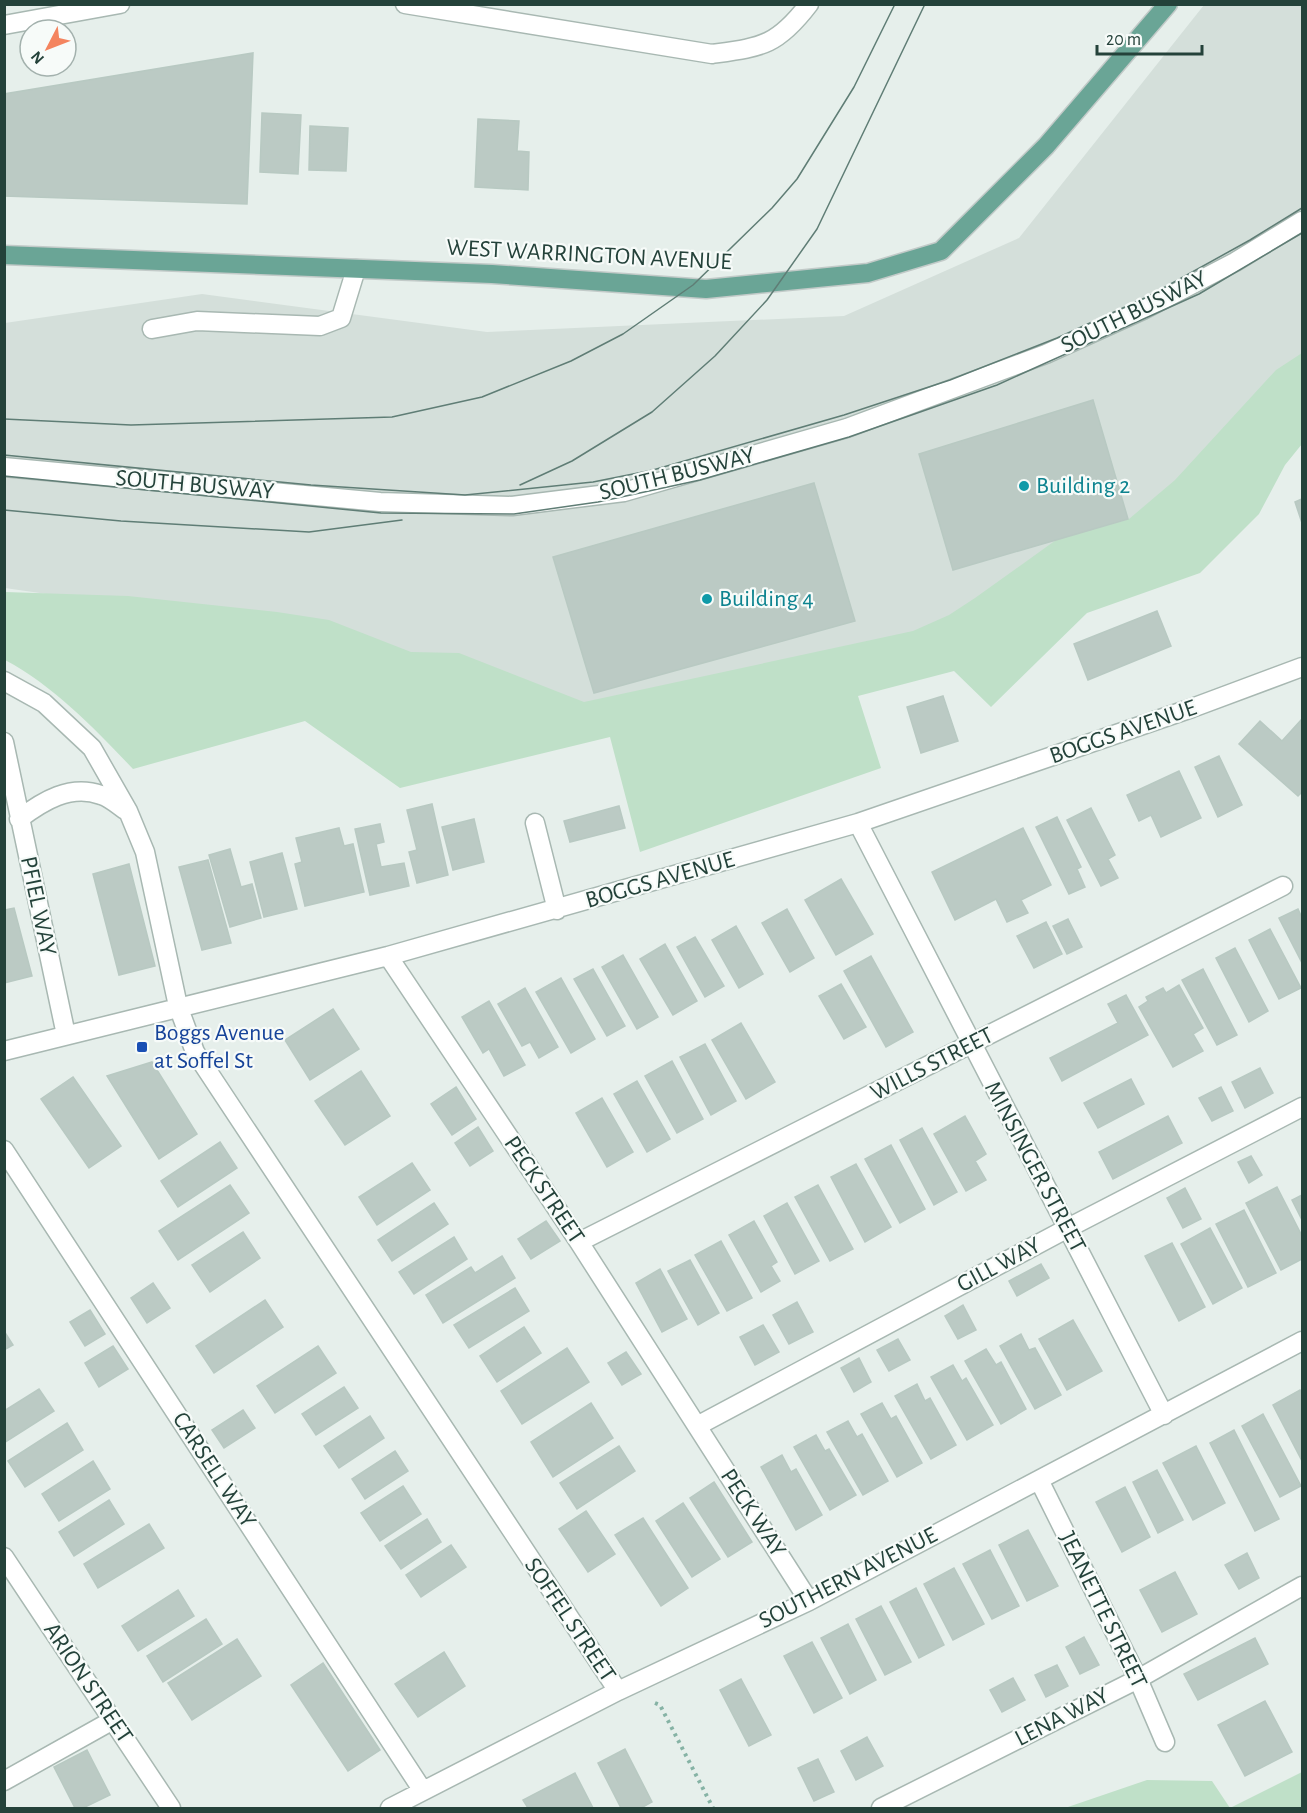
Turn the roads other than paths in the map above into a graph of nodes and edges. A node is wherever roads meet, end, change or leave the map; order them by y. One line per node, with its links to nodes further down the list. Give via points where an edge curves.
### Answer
1 (120, 4): 5 (street)
2 (405, 4): 3 (street, via 711,54 759,48 789,30)
3 (809, 4)
4 (1168, 4): 8 (main road, WEST WARRINGTON AVENUE, via 1046,146 941,251 868,273 706,290 492,274)
5 (4, 25)
6 (1302, 221): 10 (street, SOUTH BUSWAY, via 1235,262 1046,354 847,428 624,492 512,506 380,502)
7 (4, 255): 8 (main road, WEST WARRINGTON AVENUE)
8 (356, 269): 9 (street, via 341,318 320,326 197,321)
9 (152, 329)
10 (4, 467)
11 (1302, 666): 17 (street, BOGGS AVENUE)
12 (4, 681): 14 (street, SOFFEL STREET, via 44,703 92,748)
13 (4, 742): 15 (street, PFIEL WAY)
14 (128, 811): 15 (street, via 101,795 65,792); 21 (street, SOFFEL STREET, via 145,852)
15 (19, 819): 22 (street, PFIEL WAY)
16 (535, 823): 19 (street)
17 (858, 823): 19 (street, BOGGS AVENUE); 23 (street, MINSINGER STREET)
18 (1283, 886): 23 (street, WILLS STREET)
19 (557, 910): 20 (street, BOGGS AVENUE)
20 (388, 956): 21 (street, BOGGS AVENUE); 28 (street, PECK STREET)
21 (178, 1006): 22 (street, BOGGS AVENUE); 37 (street, SOFFEL STREET, via 195,1052)
22 (66, 1035): 24 (street, BOGGS AVENUE)
23 (971, 1045): 27 (street, MINSINGER STREET); 28 (street, WILLS STREET)
24 (4, 1051)
25 (1302, 1107): 27 (street, GILL WAY)
26 (4, 1150): 41 (street, CARSELL WAY)
27 (1068, 1228): 30 (street, MINSINGER STREET); 31 (street, GILL WAY)
28 (579, 1242): 31 (street, PECK STREET)
29 (1302, 1341): 30 (street, SOUTHERN AVENUE)
30 (1164, 1415): 32 (street, SOUTHERN AVENUE)
31 (697, 1426): 35 (street, PECK WAY)
32 (1039, 1480): 35 (street, SOUTHERN AVENUE); 36 (street, JEANETTE STREET)
33 (4, 1557): 38 (street, ARION STREET)
34 (1302, 1586): 36 (street, LENA WAY)
35 (809, 1601): 37 (street, SOUTHERN AVENUE)
36 (1138, 1678): 39 (street, JEANETTE STREET); 44 (street, LENA WAY)
37 (618, 1690): 41 (street, SOUTHERN AVENUE)
38 (113, 1720): 40 (street); 42 (street, ARION STREET)
39 (1164, 1742)
40 (4, 1781)
41 (423, 1791): 43 (street, SOUTHERN AVENUE)
42 (171, 1809)
43 (390, 1809)
44 (881, 1809)

